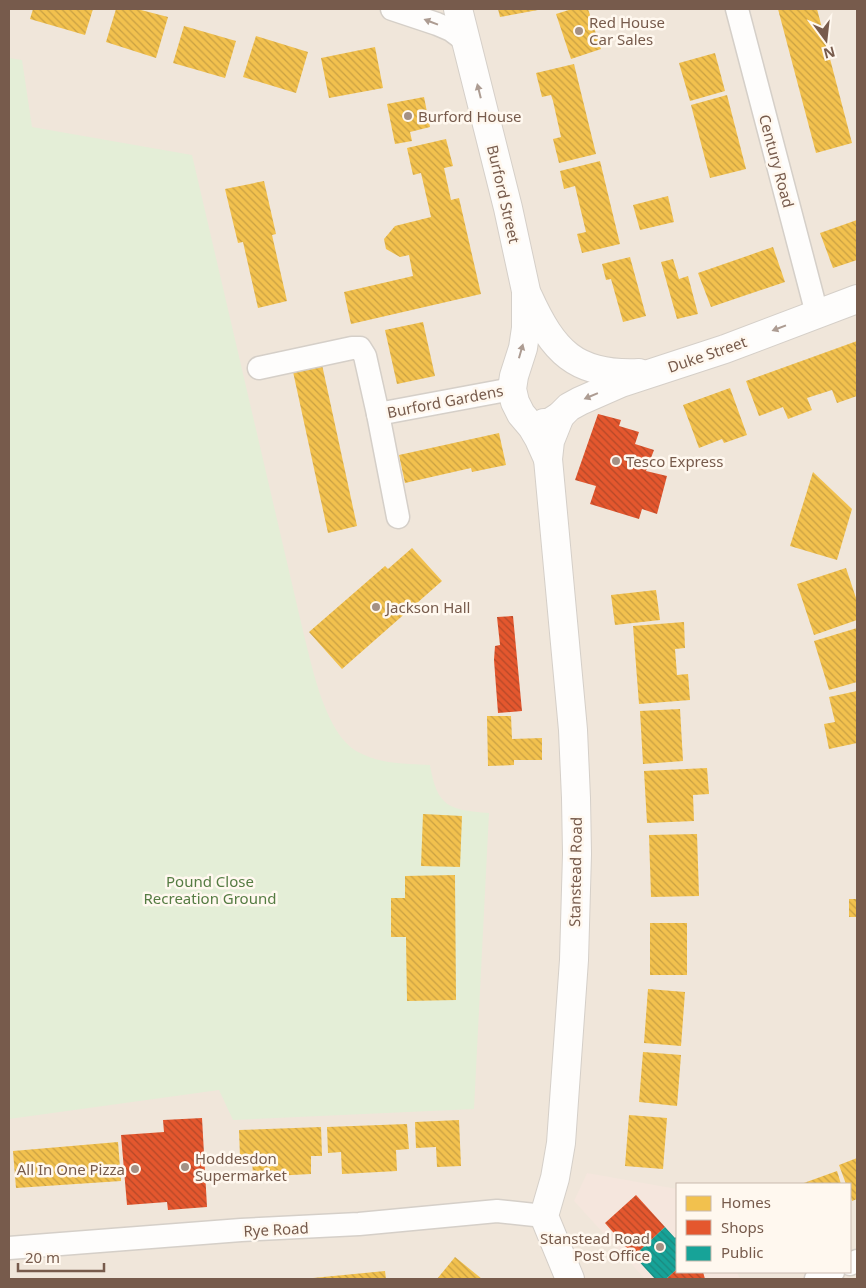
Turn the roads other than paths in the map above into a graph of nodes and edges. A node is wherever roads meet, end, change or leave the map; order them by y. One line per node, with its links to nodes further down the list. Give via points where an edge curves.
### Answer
1 (392, 9): 4 (street, one-way to 1, via 451,30)
2 (458, 9): 4 (street, Burford Street)
3 (737, 9): 7 (street, Century Road)
4 (467, 42): 5 (street, Burford Street, one-way to 4)
5 (526, 291): 9 (street, Burford Street, via 552,340 577,362 620,374); 10 (street, Burford Street, one-way to 5, via 526,328)
6 (857, 299): 7 (street, Duke Street)
7 (817, 314): 9 (street, Duke Street, one-way to 9)
8 (259, 368): 11 (street, Burford Gardens, via 360,348 365,356)
9 (653, 372): 12 (street, Duke Street, one-way to 12, via 580,401)
10 (512, 389): 11 (street, Burford Gardens); 13 (street, via 515,402)
11 (378, 414): 15 (street, Burford Gardens)
12 (560, 416): 13 (street, via 549,423 536,423); 14 (street, via 550,441)
13 (525, 418): 14 (street)
14 (548, 458): 16 (street, Stanstead Road, via 573,730 576,854 574,960 560,1143 555,1178)
15 (398, 517)
16 (544, 1216): 17 (street, Rye Road, via 497,1211); 19 (street)
17 (9, 1248)
18 (831, 1273): 20 (street)
19 (570, 1279)
20 (816, 1279)

